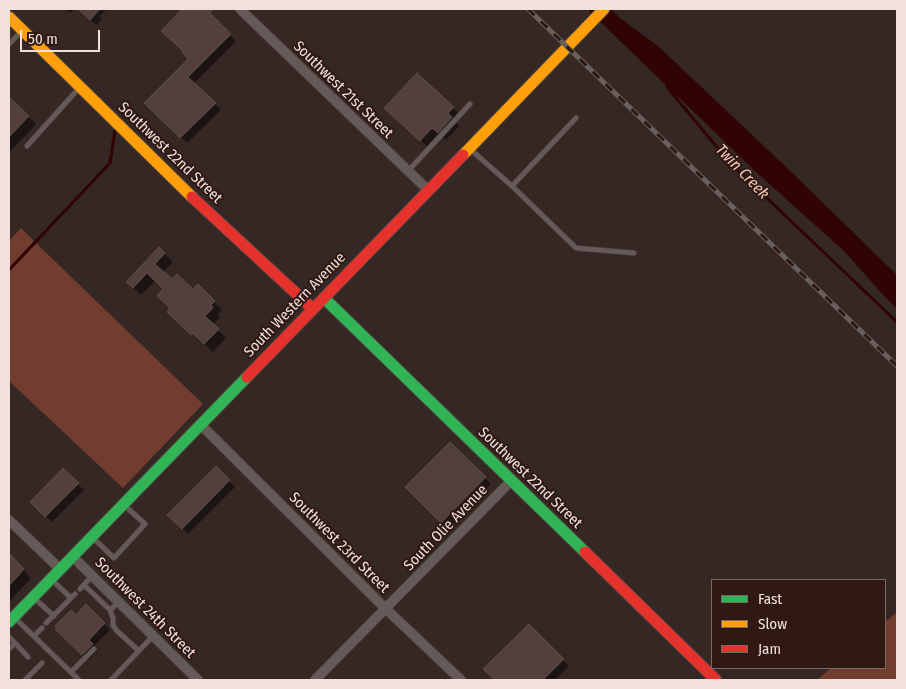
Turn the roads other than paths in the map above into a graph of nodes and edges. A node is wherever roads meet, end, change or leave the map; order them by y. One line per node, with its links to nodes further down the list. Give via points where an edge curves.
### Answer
1 (240, 9): 11 (street, Southwest 21st Street)
2 (604, 9): 10 (street, South Western Avenue)
3 (9, 18): 4 (street, Southwest 22nd Street)
4 (22, 31): 5 (lane); 6 (street, Southwest 22nd Street)
5 (9, 44)
6 (80, 87): 9 (lane); 16 (street, Southwest 22nd Street)
7 (470, 104): 11 (lane)
8 (576, 118): 12 (lane)
9 (26, 146)
10 (468, 148): 12 (lane); 13 (street, South Western Avenue)
11 (408, 171): 13 (street, Southwest 21st Street)
12 (512, 186): 14 (lane, via 576,248)
13 (428, 190): 15 (street, South Western Avenue)
14 (634, 253)
15 (324, 298): 16 (street, South Western Avenue); 18 (street, Southwest 22nd Street)
16 (313, 308): 17 (street, South Western Avenue)
17 (200, 424): 19 (street, South Western Avenue); 30 (street, Southwest 23rd Street)
18 (511, 481): 30 (street, South Olie Avenue); 52 (street, Southwest 22nd Street)
19 (123, 504): 21 (street, South Western Avenue); 21 (lane, via 145,524 114,558)
20 (9, 520): 23 (street)
21 (91, 537): 22 (street, South Western Avenue)
22 (72, 556): 23 (street, South Western Avenue); 24 (street, Southwest 24th Street)
23 (60, 569): 25 (street, South Western Avenue)
24 (92, 576): 26 (lane); 29 (street, Southwest 24th Street)
25 (50, 579): 28 (street, South Western Avenue); 32 (lane, via 73,596)
26 (84, 585): 27 (lane); 31 (lane)
27 (80, 589)
28 (33, 597): 32 (lane); 33 (street, South Western Avenue)
29 (118, 602): 31 (lane); 37 (street, Southwest 24th Street)
30 (386, 609): 50 (street, South Olie Avenue); 51 (street, Southwest 23rd Street)
31 (110, 610): 42 (lane, via 117,631)
32 (54, 616): 34 (lane)
33 (11, 620): 36 (lane)
34 (46, 623)
35 (42, 628): 36 (lane)
36 (34, 636): 45 (lane)
37 (153, 636): 42 (lane); 49 (street, Southwest 24th Street)
38 (9, 637): 39 (lane)
39 (15, 643): 41 (lane); 43 (lane)
40 (94, 648): 45 (lane)
41 (9, 649)
42 (139, 651): 48 (lane)
43 (28, 657)
44 (42, 663): 46 (lane)
45 (71, 672): 47 (lane)
46 (25, 680)
47 (80, 680)
48 (111, 680)
49 (198, 680)
50 (316, 680)
51 (461, 680)
52 (716, 680)

